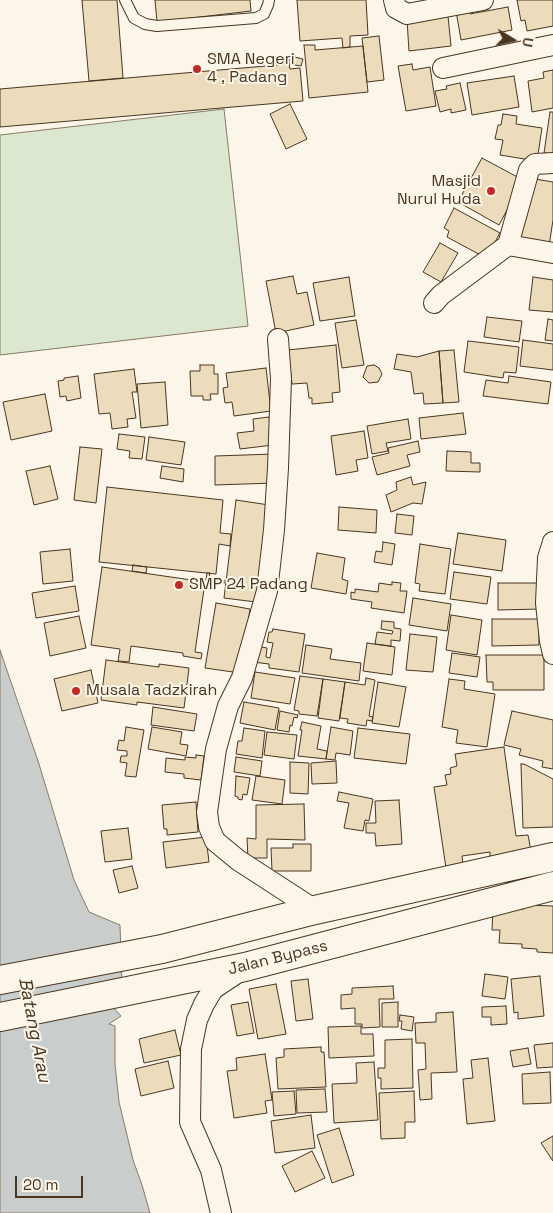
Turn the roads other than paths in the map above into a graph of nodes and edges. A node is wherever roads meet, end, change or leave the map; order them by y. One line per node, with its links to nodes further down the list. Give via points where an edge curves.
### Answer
1 (125, 0): 2 (lane, via 134,18 157,26 256,18 264,14)
2 (269, 0)
3 (394, 0): 4 (street, via 396,8 407,14)
4 (483, 0)
5 (553, 44): 6 (street)
6 (443, 68)
7 (553, 163): 8 (street, via 535,164 529,170)
8 (508, 245): 9 (street); 10 (street, via 441,294)
9 (553, 253)
10 (434, 303)
11 (278, 339): 16 (street, via 281,378 278,468 267,591 242,678 228,706 216,749 207,812 208,827 215,840 238,860)
12 (553, 542): 13 (street, via 548,558 546,603)
13 (553, 654)
14 (553, 857): 16 (highway)
15 (553, 886): 17 (highway, Jalan Bypass)
16 (315, 910): 18 (highway, via 162,949)
17 (245, 967): 19 (highway, Jalan Bypass); 20 (street, via 213,989 196,1020 192,1050 190,1122 211,1170)
18 (0, 980)
19 (0, 1017)
20 (221, 1213)

